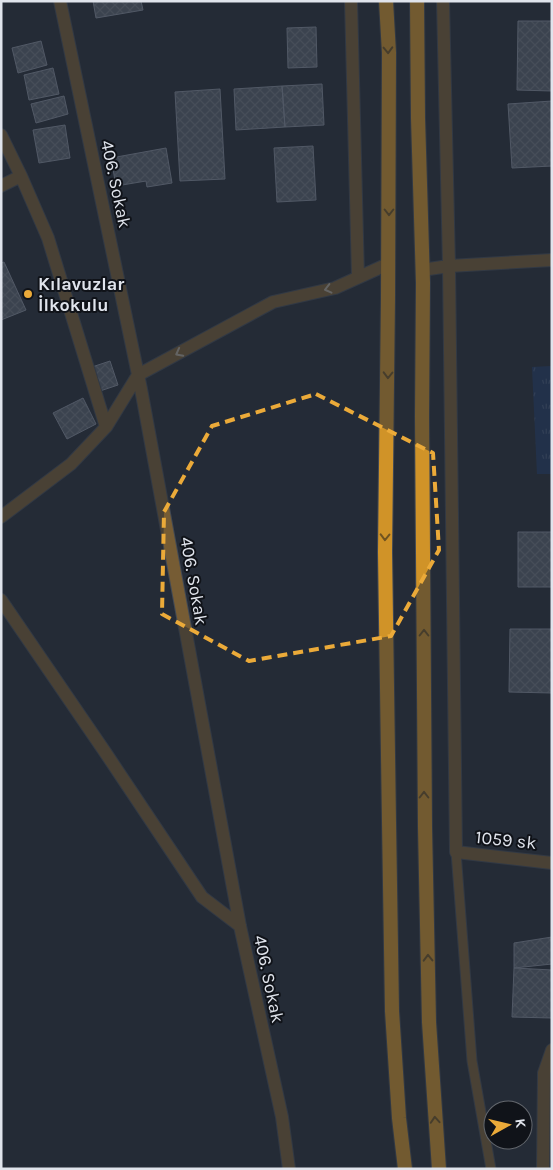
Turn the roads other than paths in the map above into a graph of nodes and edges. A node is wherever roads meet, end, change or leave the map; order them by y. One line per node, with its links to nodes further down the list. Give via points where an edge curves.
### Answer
1 (60, 1): 14 (street, 406. Sokak)
2 (351, 1): 13 (street)
3 (386, 1): 10 (highway, one-way to 10, via 389,53)
4 (417, 1): 12 (highway)
5 (443, 1): 11 (street)
6 (1, 135): 7 (street)
7 (21, 176): 8 (street); 15 (street, via 48,238)
8 (1, 186)
9 (552, 260): 11 (street)
10 (388, 264): 13 (street); 23 (highway, one-way to 23, via 385,552 392,1001)
11 (450, 266): 12 (street); 18 (street)
12 (422, 270): 24 (highway, one-way to 12, via 429,1022 425,827)
13 (358, 277): 14 (street, one-way to 14, via 335,288 273,302)
14 (138, 375): 15 (street); 20 (street, 406. Sokak)
15 (106, 427): 16 (street, via 71,464)
16 (1, 517)
17 (1, 600): 20 (street, via 202,896)
18 (456, 852): 19 (street, 1059 sk); 25 (lane, via 472,1061)
19 (552, 863)
20 (240, 926): 22 (street, 406. Sokak, via 282,1117)
21 (552, 1050): 26 (street, via 544,1073)
22 (289, 1169)
23 (405, 1169)
24 (438, 1169)
25 (491, 1169)
26 (543, 1169)

